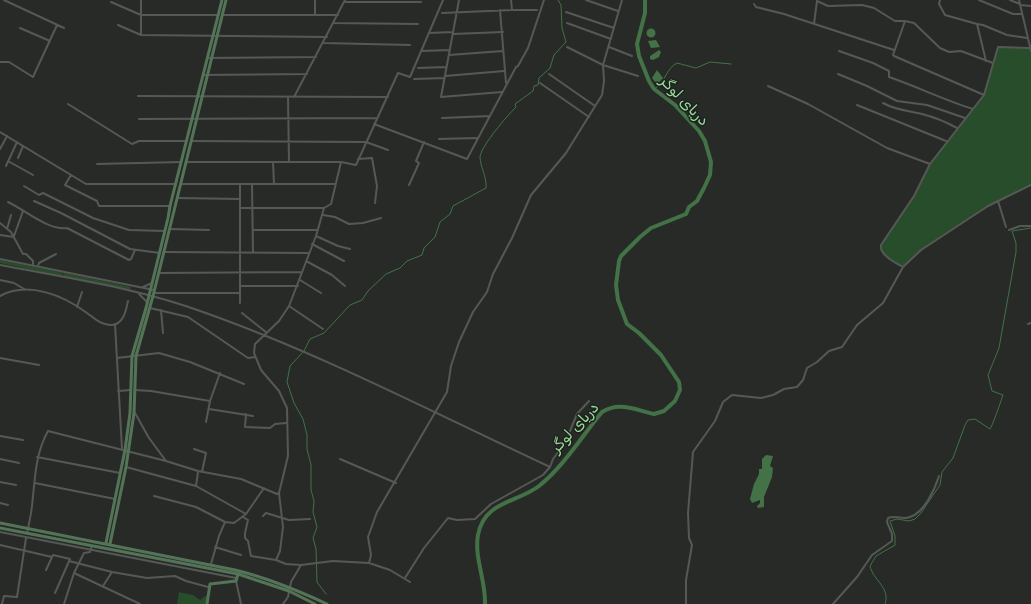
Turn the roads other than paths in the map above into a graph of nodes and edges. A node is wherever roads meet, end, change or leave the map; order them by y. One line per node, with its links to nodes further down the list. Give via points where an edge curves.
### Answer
1 (4, 0): 40 (street)
2 (141, 0): 30 (street)
3 (222, 0): 31 (street)
4 (226, 0): 31 (street)
5 (316, 0): 32 (street)
6 (443, 0): 46 (street)
7 (459, 0): 28 (street)
8 (511, 0): 23 (street)
9 (544, 0): 84 (street, via 528,48)
10 (586, 0): 25 (street)
11 (622, 0): 25 (street)
12 (940, 0): 39 (street, via 939,4 945,16)
13 (980, 0): 29 (street, via 1013,14)
14 (1010, 0): 20 (street)
15 (1019, 0): 20 (street)
16 (345, 1): 18 (street); 33 (street)
17 (111, 2): 30 (street)
18 (421, 2)
19 (754, 4): 38 (street)
20 (1020, 4): 21 (street); 29 (street)
21 (1031, 6)
22 (500, 10): 23 (street); 28 (street); 45 (street)
23 (512, 10): 24 (street)
24 (536, 10)
25 (618, 11): 44 (street)
26 (566, 12): 44 (street)
27 (442, 13): 28 (street)
28 (456, 13): 47 (street)
29 (1022, 14): 51 (street)
30 (141, 15): 31 (street); 48 (street)
31 (220, 15): 32 (street); 49 (street)
32 (315, 15): 33 (street)
33 (338, 15): 35 (street)
34 (905, 20): 38 (street, via 895,21 871,7 828,6 817,1); 61 (street); 70 (street, via 920,28 940,48 949,52 961,51)
35 (334, 23): 37 (street); 50 (street)
36 (567, 23): 52 (street)
37 (418, 24)
38 (814, 24): 61 (street)
39 (977, 24): 51 (street, via 1007,35); 70 (street)
40 (58, 25): 43 (street); 53 (street)
41 (118, 25): 48 (street)
42 (20, 28): 53 (street)
43 (64, 28)
44 (614, 28): 52 (street)
45 (502, 32): 47 (street); 63 (street)
46 (429, 33): 47 (street); 62 (street)
47 (453, 33): 60 (street)
48 (141, 35): 49 (street)
49 (215, 37): 50 (street); 69 (street)
50 (327, 37): 54 (street)
51 (1027, 38): 55 (street)
52 (611, 40): 58 (street)
53 (50, 41): 71 (street, via 33,77 9,62)
54 (324, 43): 56 (street); 68 (street)
55 (1030, 44): 59 (street)
56 (410, 45)
57 (567, 46): 73 (street)
58 (609, 46): 67 (street); 73 (street)
59 (1030, 48): 65 (street); 72 (street, via 999,46)
60 (450, 50): 62 (street); 66 (street)
61 (894, 50): 88 (street, via 896,58)
62 (421, 51): 93 (street, via 410,77 398,73)
63 (503, 51): 66 (street); 76 (street)
64 (839, 51): 98 (street, via 889,71 889,78 953,104)
65 (1031, 51)
66 (449, 55): 75 (street)
67 (632, 56)
68 (316, 57): 69 (street); 77 (street)
69 (209, 58): 80 (street)
70 (986, 61): 72 (street)
71 (0, 62)
72 (993, 63): 88 (street)
73 (603, 65): 81 (street); 97 (street, via 602,95)
74 (418, 68): 75 (street)
75 (446, 68): 82 (street)
76 (504, 71): 82 (street); 84 (street)
77 (307, 74): 80 (street); 92 (street)
78 (549, 74): 97 (street)
79 (838, 74): 104 (street, via 897,102 927,105)
80 (205, 75): 90 (street)
81 (638, 76)
82 (444, 77): 83 (street); 87 (street, via 441,97)
83 (414, 79)
84 (506, 83): 87 (street)
85 (540, 83): 100 (street)
86 (768, 86): 130 (street, via 808,104 887,148)
87 (502, 92): 99 (street)
88 (984, 95): 98 (street)
89 (138, 96): 90 (street)
90 (199, 96): 91 (street); 106 (street)
91 (288, 97): 92 (street); 101 (street)
92 (294, 97): 93 (street)
93 (388, 97): 102 (street)
94 (883, 103): 108 (street, via 901,111 945,121)
95 (68, 104): 113 (street, via 132,144)
96 (857, 104): 115 (street)
97 (595, 106): 100 (street)
98 (973, 109): 104 (street)
99 (490, 116): 103 (street); 111 (street)
100 (589, 117): 232 (street, via 566,153 531,195 487,292 473,312 459,342 449,372 447,392)
101 (289, 118): 102 (street); 106 (street); 114 (street)
102 (377, 118): 107 (street)
103 (442, 118)
104 (965, 118): 108 (street)
105 (139, 119): 106 (street)
106 (194, 119): 113 (street)
107 (374, 124): 117 (street); 118 (street)
108 (958, 128): 115 (street)
109 (0, 132): 110 (street)
110 (6, 136): 116 (street); 120 (street)
111 (478, 138): 112 (street); 118 (street, via 467,160)
112 (439, 139)
113 (188, 141): 114 (street); 125 (street)
114 (289, 141): 117 (street); 127 (street)
115 (946, 141): 130 (street)
116 (17, 142): 119 (street); 124 (street)
117 (366, 142): 121 (street); 123 (street)
118 (424, 142): 141 (street, via 416,161 419,163)
119 (23, 146): 122 (street); 133 (street)
120 (0, 149)
121 (388, 150)
122 (18, 158)
123 (358, 159): 128 (street, via 356,165); 147 (street, via 372,158 377,186)
124 (8, 161): 131 (street); 132 (street)
125 (183, 162): 126 (street); 129 (street); 134 (street)
126 (273, 162): 127 (street); 135 (street)
127 (289, 162): 128 (street)
128 (341, 162): 136 (street)
129 (97, 164)
130 (930, 164): 182 (street, via 914,196 880,248 886,256)
131 (6, 166)
132 (32, 175)
133 (71, 175): 134 (street, via 88,184); 148 (street, via 65,184 97,201 99,206)
134 (178, 184): 137 (street); 142 (street); 148 (street)
135 (274, 184): 136 (street); 138 (street)
136 (336, 184): 151 (street, via 331,204)
137 (240, 185): 138 (street); 143 (street)
138 (252, 185): 150 (street)
139 (1031, 185): 145 (street)
140 (24, 186): 160 (street, via 93,218 129,230)
141 (409, 186)
142 (176, 198): 143 (street); 160 (street)
143 (240, 199): 149 (street)
144 (34, 201): 170 (street)
145 (998, 201): 158 (street); 182 (street, via 921,250)
146 (8, 202): 152 (street)
147 (375, 203)
148 (170, 206): 160 (street)
149 (240, 208): 150 (street); 171 (street)
150 (253, 208): 151 (street); 162 (street)
151 (324, 208): 154 (street)
152 (23, 211): 167 (street); 170 (street, via 42,222 62,229 67,228 129,260)
153 (11, 215): 159 (street)
154 (323, 215): 155 (street, via 349,224); 163 (street)
155 (382, 218)
156 (0, 224): 159 (street)
157 (1031, 226): 164 (street)
158 (1006, 227)
159 (7, 229): 167 (street)
160 (167, 230): 161 (street); 172 (street)
161 (209, 230)
162 (253, 230): 163 (street); 173 (street)
163 (318, 230): 166 (street)
164 (1009, 230)
165 (0, 235): 167 (street)
166 (316, 236): 168 (street); 169 (street)
167 (14, 237): 180 (street, via 20,250 33,261)
168 (312, 244): 174 (street); 178 (street)
169 (350, 249)
170 (135, 250): 172 (street)
171 (240, 251): 172 (street); 173 (street); 185 (street)
172 (161, 252): 184 (street); 188 (street)
173 (253, 252): 174 (street)
174 (309, 253): 177 (street)
175 (56, 254): 181 (street)
176 (0, 259): 180 (street)
177 (306, 261): 183 (street); 192 (street)
178 (344, 262)
179 (0, 265): 196 (street)
180 (33, 265): 181 (street)
181 (38, 266): 189 (street)
182 (903, 267): 310 (street, via 883,303 872,310 858,325 842,347 829,351 807,368 803,380 797,387 761,398 732,395 723,402 715,421 693,452 688,513 689,538 692,545 686,580)
183 (302, 272): 185 (street); 187 (street)
184 (158, 273): 185 (street); 199 (street)
185 (240, 273): 190 (street)
186 (0, 280): 194 (street, via 14,283)
187 (300, 280): 191 (street); 198 (street)
188 (152, 282): 193 (street); 199 (street)
189 (134, 286): 193 (street); 196 (street)
190 (240, 286): 191 (street); 200 (street)
191 (298, 286): 206 (street)
192 (345, 286)
193 (139, 287): 199 (street)
194 (24, 289): 201 (street); 205 (street, via 49,294)
195 (82, 292): 205 (street)
196 (133, 292): 197 (street)
197 (136, 292): 199 (street); 203 (street)
198 (321, 292)
199 (152, 293): 200 (street); 203 (street); 207 (street); 216 (street)
200 (240, 293): 204 (street)
201 (0, 296)
202 (128, 301): 211 (street, via 124,316)
203 (148, 302): 217 (street)
204 (240, 303)
205 (78, 306): 211 (street, via 98,321)
206 (289, 306): 213 (street); 215 (street)
207 (150, 308): 208 (street); 218 (street)
208 (161, 310): 214 (street); 219 (street, via 188,317 248,358)
209 (242, 313): 215 (street)
210 (1031, 323): 212 (street)
211 (115, 324): 221 (street)
212 (1028, 324)
213 (324, 329)
214 (163, 333)
215 (268, 333): 216 (street)
216 (264, 336): 219 (street, via 255,344); 232 (street, via 307,352)
217 (132, 356): 218 (street); 221 (street); 225 (street)
218 (136, 356): 223 (street, via 159,353 174,356); 226 (street)
219 (255, 357): 236 (street, via 261,370 285,402)
220 (0, 358): 222 (street)
221 (117, 358): 227 (street)
222 (39, 366)
223 (220, 373): 224 (street); 228 (street)
224 (244, 384)
225 (129, 390): 226 (street); 227 (street); 240 (street, via 130,413)
226 (134, 390): 228 (street); 231 (street)
227 (118, 391): 240 (street)
228 (210, 401): 230 (street)
229 (589, 401): 247 (street, via 577,414 565,443)
230 (209, 409): 233 (street); 235 (street)
231 (134, 412): 240 (street); 244 (street)
232 (435, 413): 247 (street); 254 (street)
233 (246, 414): 234 (street); 236 (street, via 245,427 270,428 275,424)
234 (253, 416)
235 (206, 422)
236 (286, 423): 258 (street, via 288,456)
237 (0, 436): 238 (street)
238 (23, 440)
239 (194, 449): 249 (street, via 206,453)
240 (125, 450): 241 (street, via 48,431); 244 (street); 246 (street); 250 (street)
241 (37, 457): 250 (street); 253 (street)
242 (0, 459): 245 (street)
243 (340, 459): 254 (street)
244 (166, 460): 248 (street)
245 (19, 462)
246 (126, 467): 256 (street); 276 (street)
247 (550, 467): 294 (street, via 543,475 491,504 475,519 448,518 424,548)
248 (198, 471): 249 (street); 256 (street)
249 (202, 472): 257 (street, via 241,479)
250 (120, 473): 260 (street)
251 (939, 476): 311 (street, via 937,484 917,513 909,518 888,518 892,541 872,555 857,577)
252 (0, 482): 255 (street)
253 (35, 483): 260 (street); 271 (street)
254 (396, 483): 286 (street, via 377,512 368,537)
255 (16, 485)
256 (196, 486): 263 (street)
257 (264, 488): 258 (street); 263 (street)
258 (279, 493): 266 (street)
259 (154, 496): 268 (street, via 196,507)
260 (115, 499): 275 (street)
261 (0, 503): 262 (street)
262 (8, 505)
263 (246, 514): 265 (street)
264 (263, 516): 266 (street, via 266,513)
265 (243, 517): 268 (street, via 234,523); 284 (street, via 248,520 245,538 251,556)
266 (282, 519): 267 (street); 284 (street, via 280,551)
267 (310, 519)
268 (225, 522): 279 (street)
269 (0, 523): 271 (street)
270 (0, 528): 273 (street)
271 (28, 528): 273 (street); 275 (street)
272 (0, 532): 274 (street)
273 (27, 533): 278 (street)
274 (26, 538): 280 (street); 281 (street)
275 (106, 544): 276 (street)
276 (110, 544): 288 (street)
277 (0, 545): 280 (street)
278 (92, 546): 281 (street); 293 (street)
279 (215, 547): 282 (street); 288 (street)
280 (24, 550): 283 (street); 302 (street, via 17,597 4,596)
281 (91, 550): 287 (street, via 84,553); 295 (street)
282 (241, 555)
283 (52, 557): 285 (street, via 53,555 70,559); 290 (street)
284 (276, 560): 289 (street)
285 (69, 561): 287 (street); 301 (street)
286 (369, 563): 289 (street, via 320,562); 294 (street)
287 (78, 564): 291 (street); 292 (street)
288 (211, 564): 298 (street)
289 (301, 565): 298 (street)
290 (46, 570)
291 (112, 572): 297 (street); 299 (street, via 147,578 175,576)
292 (74, 573): 297 (street); 303 (street)
293 (238, 574): 295 (street); 300 (street)
294 (405, 578): 296 (street)
295 (237, 580): 299 (street, via 213,582); 306 (street)
296 (410, 582)
297 (103, 586): 304 (street)
298 (290, 586): 300 (street); 309 (street)
299 (208, 587): 305 (street)
300 (289, 591): 307 (street); 308 (street)
301 (55, 593)
302 (2, 604)
303 (64, 604)
304 (140, 604)
305 (207, 604)
306 (241, 604)
307 (283, 604)
308 (315, 604)
309 (327, 604)
310 (686, 604)
311 (832, 604)

